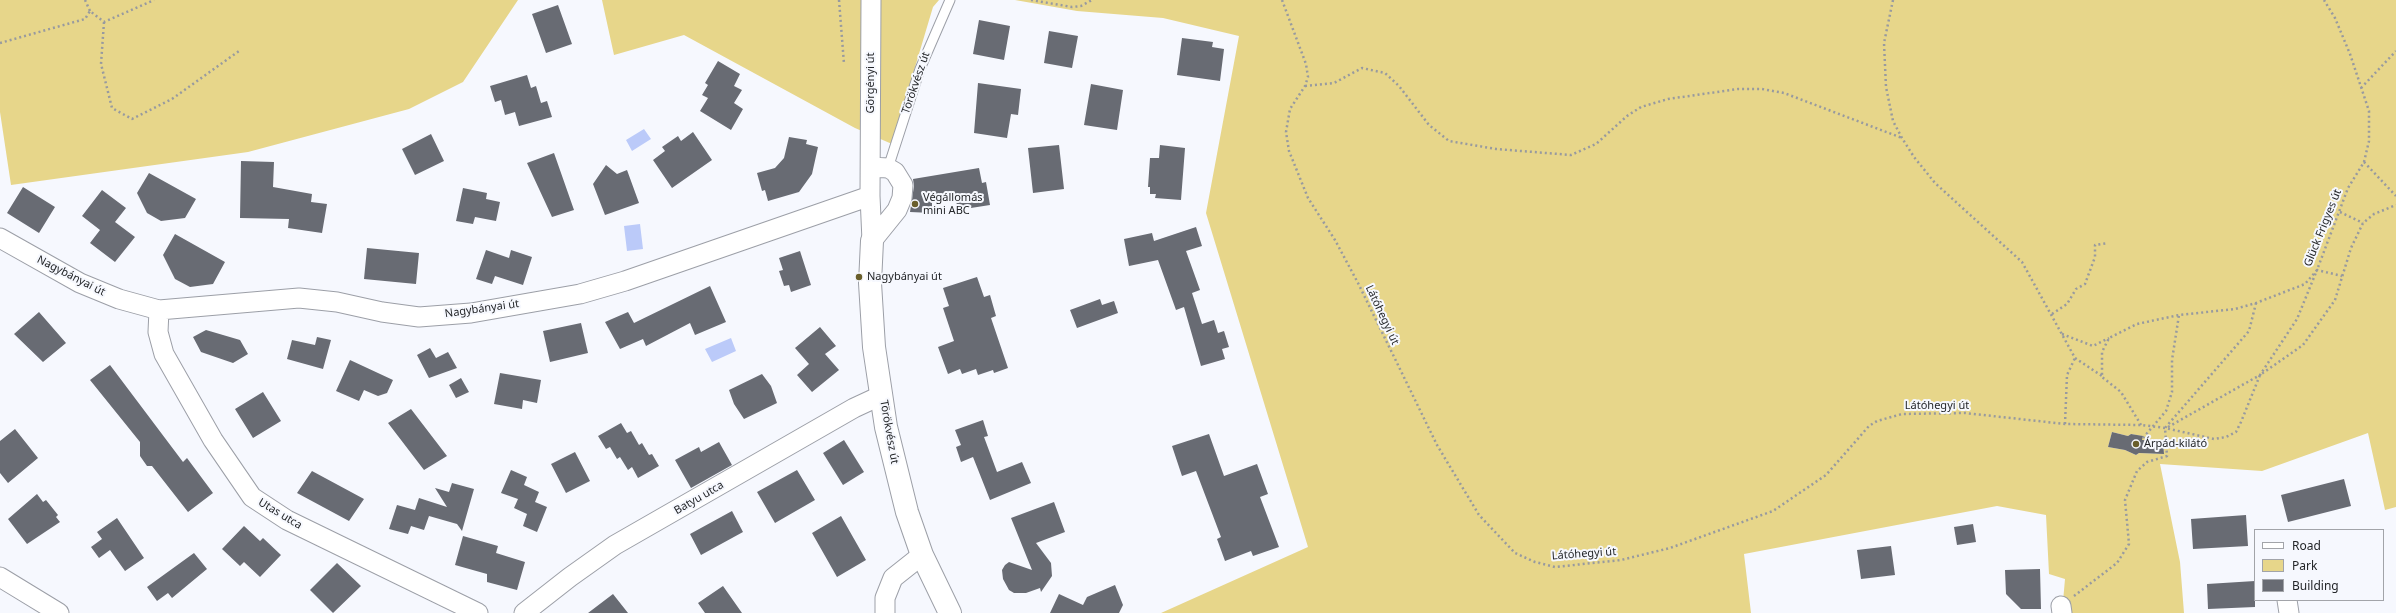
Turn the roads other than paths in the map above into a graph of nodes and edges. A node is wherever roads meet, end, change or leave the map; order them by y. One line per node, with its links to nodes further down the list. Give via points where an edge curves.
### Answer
1 (871, 0): 3 (street, Görgényi út)
2 (950, 0): 3 (lane, Törökvész út)
3 (880, 168): 4 (street, Törökvész út); 6 (street, via 895,172 903,185 902,198 897,210)
4 (870, 196): 6 (street, Törökvész út); 7 (street, Nagybányai út, via 625,281 580,294 471,313 419,316 300,298)
5 (0, 238): 7 (street, Nagybányai út, via 80,283 119,299)
6 (872, 241): 8 (street, Törökvész út, via 874,347)
7 (159, 310): 13 (street, Utas utca, via 158,332 164,354 213,440 252,497 287,520)
8 (882, 396): 9 (street, Törökvész út, via 895,469); 14 (street, Batyu utca, via 854,408 615,546)
9 (922, 555): 15 (street, via 893,578 885,598); 16 (street, Törökvész út)
10 (0, 577): 12 (street)
11 (2287, 601): 17 (street)
12 (59, 613)
13 (478, 613)
14 (524, 613)
15 (885, 613)
16 (950, 613)
17 (2289, 613)

